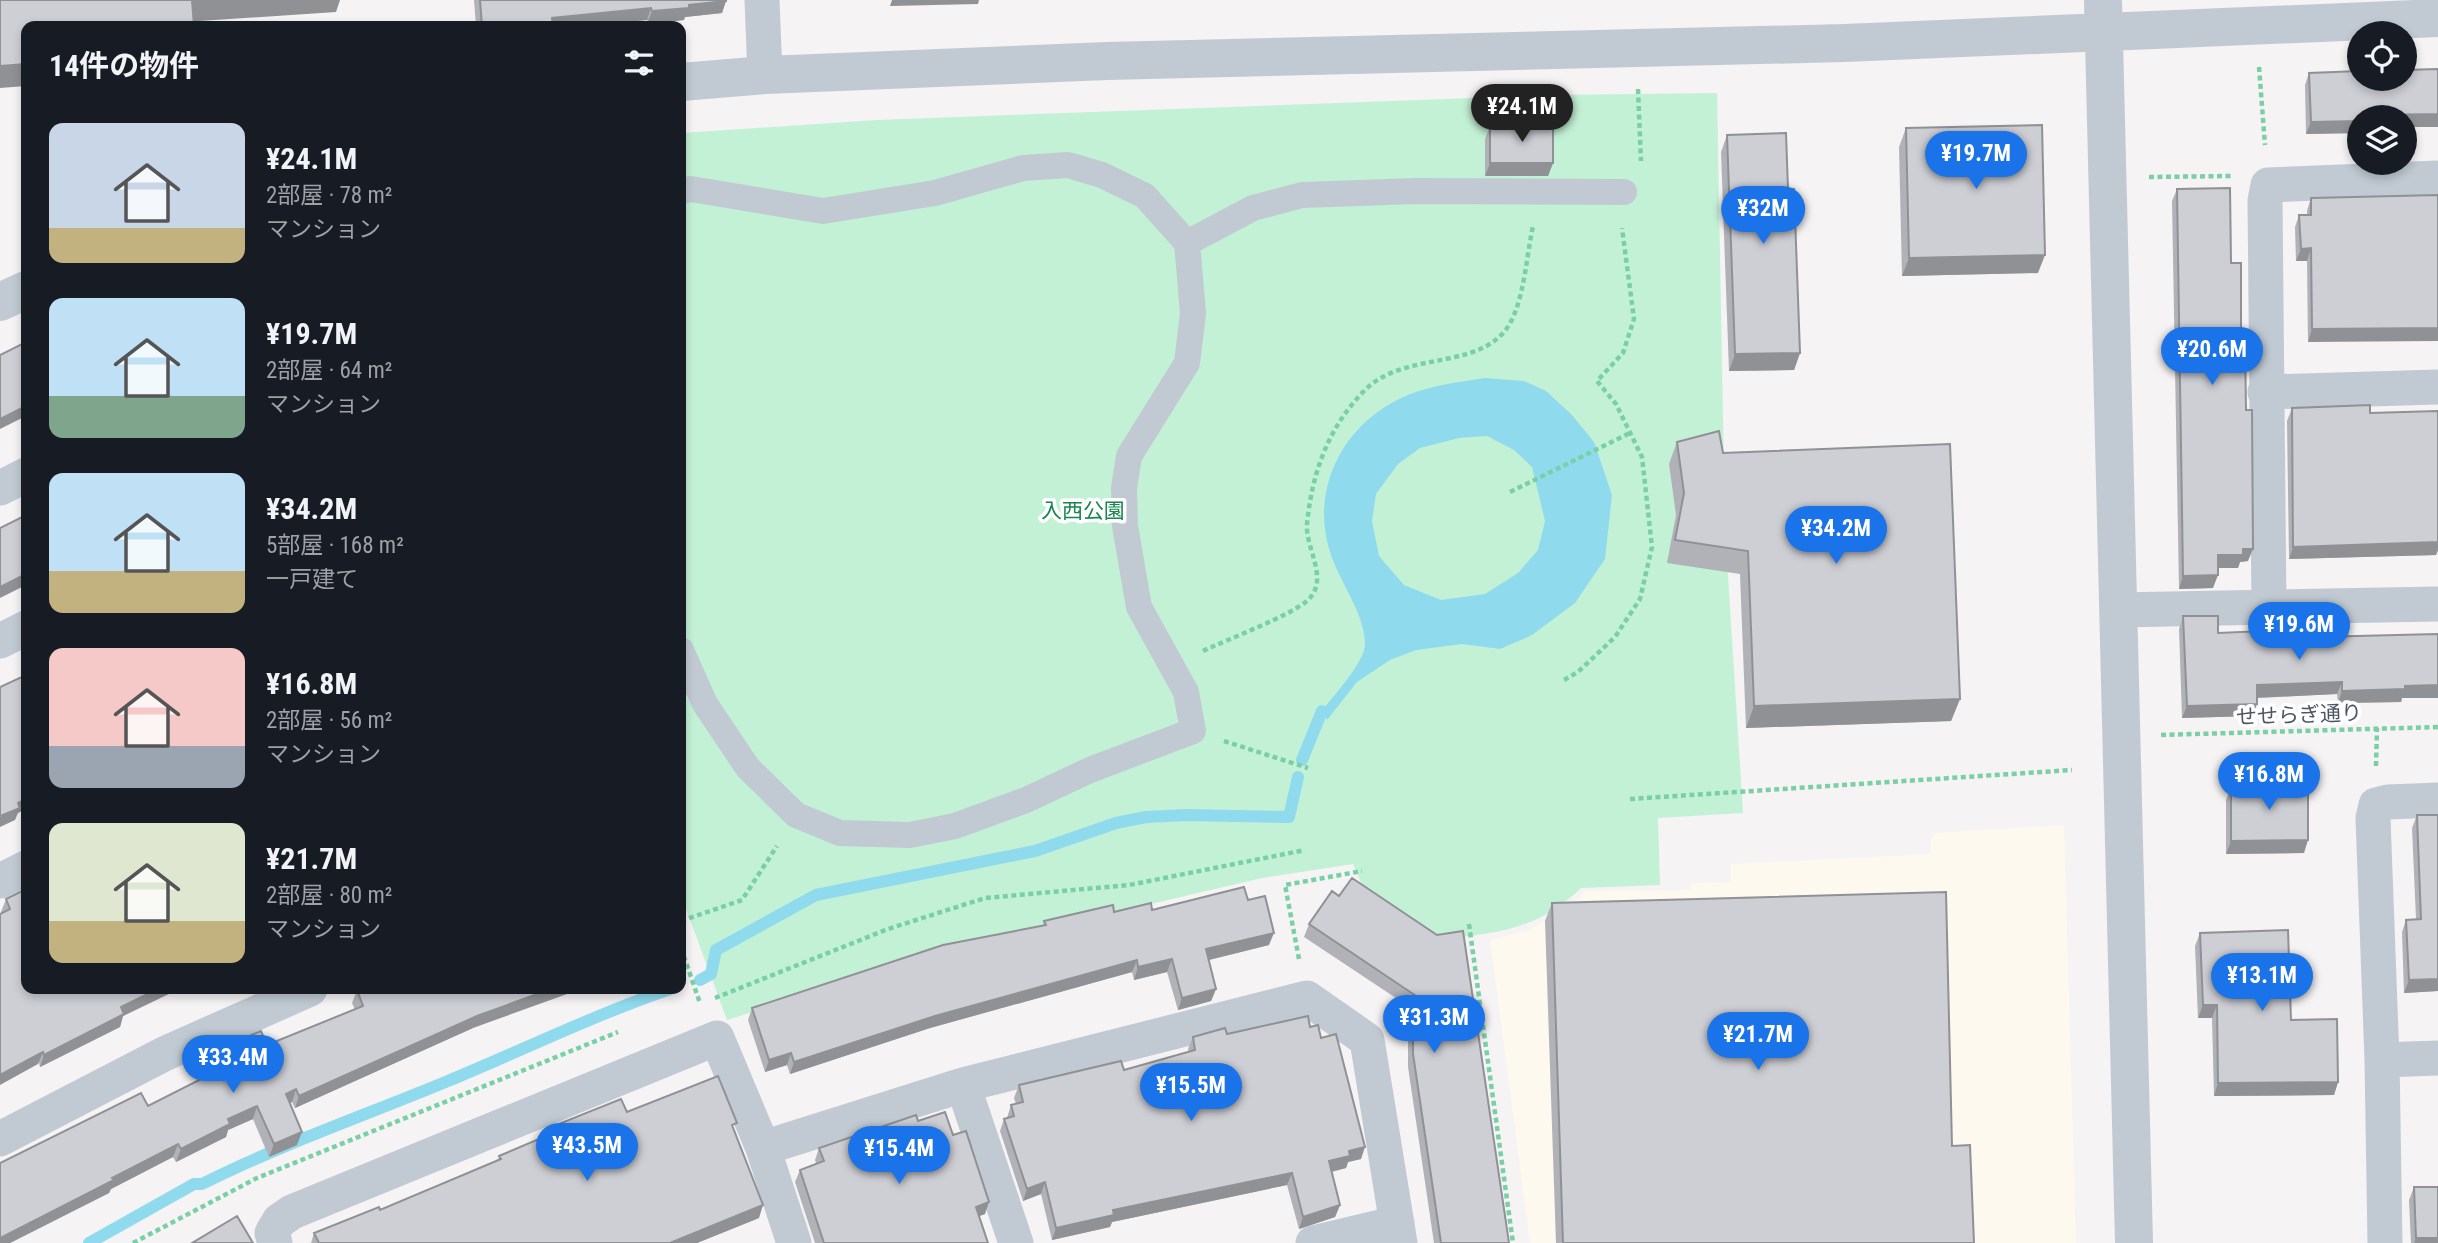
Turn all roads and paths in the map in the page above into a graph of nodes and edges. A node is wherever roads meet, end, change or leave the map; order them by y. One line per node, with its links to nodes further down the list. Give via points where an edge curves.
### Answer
1 (761, 0): 6 (street)
2 (2103, 16): 3 (street); 4 (street); 24 (street)
3 (2438, 18)
4 (1636, 50): 6 (street, via 1107,61); 13 (path, via 1641,161)
5 (2259, 66): 10 (path)
6 (765, 75): 7 (street)
7 (686, 82)
8 (2147, 177): 10 (path, via 2236,176)
9 (2438, 178): 10 (street)
10 (2269, 185): 18 (street, via 2265,201)
11 (686, 190): 14 (street, via 823,211 936,193 1023,167 1068,165 1145,196)
12 (1541, 190): 13 (street); 14 (street, via 1302,195 1253,208); 29 (path, via 1514,315 1500,337 1471,352 1402,366 1365,389 1328,439 1314,476 1306,528 1318,581 1309,599)
13 (1624, 192): 19 (path, via 1621,224 1634,319 1623,353 1597,381 1616,404)
14 (1187, 243): 29 (street, via 1193,313 1187,363 1129,456 1125,488 1125,526 1139,607)
15 (21, 292): 16 (street)
16 (0, 302)
17 (2438, 387): 18 (street)
18 (2265, 392): 25 (street)
19 (1630, 433): 22 (path); 30 (path, via 1642,457 1649,499 1651,547 1640,599 1615,637)
20 (21, 478): 21 (street)
21 (0, 488)
22 (1510, 492)
23 (2438, 604): 25 (street)
24 (2118, 610): 25 (street); 59 (street)
25 (2269, 610)
26 (21, 630): 27 (street)
27 (0, 641)
28 (686, 661): 38 (street, via 705,704 748,768)
29 (1170, 666): 32 (street, via 1185,692)
30 (1563, 680)
31 (2438, 727): 33 (path, せせらぎ通り)
32 (1193, 732): 34 (path); 38 (street, via 956,826 910,835 840,833)
33 (2160, 735)
34 (1308, 768)
35 (2072, 770): 36 (path)
36 (1630, 799)
37 (2438, 800): 49 (street, via 2376,805 2373,818)
38 (796, 815): 43 (path, via 742,900)
39 (1305, 850): 45 (path, via 1129,885 985,898 888,929 700,1004)
40 (21, 870): 42 (street)
41 (1362, 871): 47 (path, via 1285,885)
42 (0, 881)
43 (686, 919)
44 (1469, 923): 58 (path)
45 (686, 963)
46 (299, 994): 51 (street, via 164,1054)
47 (1307, 998): 50 (street); 53 (street, via 1367,1040)
48 (2438, 1058): 49 (street)
49 (2382, 1060): 60 (street)
50 (963, 1085): 52 (street); 56 (street)
51 (0, 1139)
52 (763, 1148): 54 (street, via 716,1038 292,1212 272,1233); 55 (street)
53 (1398, 1233): 57 (street)
54 (275, 1243)
55 (794, 1243)
56 (1016, 1243)
57 (1313, 1243)
58 (1513, 1243)
59 (2134, 1243)
60 (2385, 1243)

